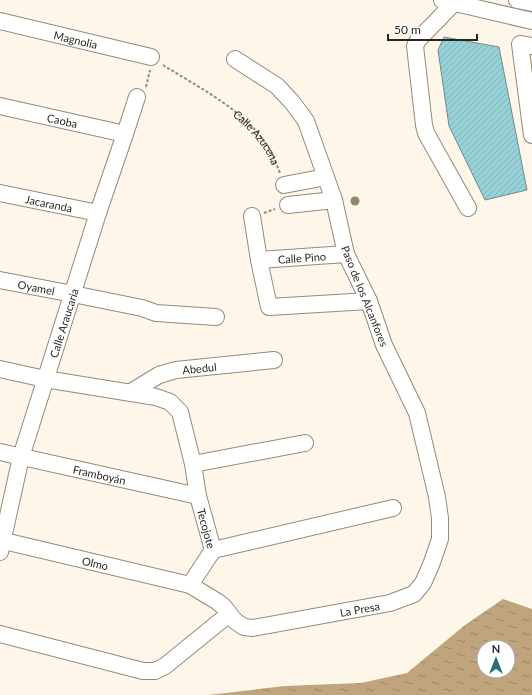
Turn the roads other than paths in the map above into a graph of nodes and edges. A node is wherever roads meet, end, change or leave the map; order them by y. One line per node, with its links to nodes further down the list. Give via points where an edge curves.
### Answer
1 (517, 0): 3 (street)
2 (448, 2): 4 (street); 19 (street, via 415,46 426,133)
3 (532, 3)
4 (490, 6): 6 (street)
5 (0, 21): 8 (street, Magnolia)
6 (532, 21)
7 (526, 45): 13 (street)
8 (151, 58)
9 (235, 59): 14 (street, Paso de los Alcanfores, via 277,86 306,120)
10 (137, 97): 12 (street, Calle Araucaria)
11 (0, 106): 12 (street, Caoba)
12 (126, 134): 20 (street, Calle Araucaria)
13 (532, 136)
14 (326, 177): 15 (street); 17 (street, Paso de los Alcanfores)
15 (284, 185)
16 (0, 193): 20 (street, Jacaranda)
17 (334, 200): 18 (street); 22 (street, Paso de los Alcanfores)
18 (288, 205)
19 (468, 208)
20 (98, 213): 25 (street, Calle Araucaria)
21 (252, 216): 23 (street)
22 (346, 254): 23 (street, Calle Pino); 26 (street, Paso de los Alcanfores)
23 (259, 260): 26 (street, via 269,307)
24 (0, 280): 25 (street, Oyamel)
25 (73, 294): 27 (street, Oyamel, via 156,313); 30 (street, Calle Araucaria)
26 (369, 301): 38 (street, Paso de los Alcanfores, via 384,345 417,413 437,497)
27 (216, 317)
28 (274, 360): 31 (street, Abedul, via 176,370 159,375)
29 (0, 369): 30 (street)
30 (45, 379): 31 (street); 34 (street, Calle Araucaria)
31 (131, 392): 35 (street, Tecojote, via 170,402 180,412)
32 (305, 443): 35 (street)
33 (0, 452): 34 (street, Framboyán)
34 (21, 457): 36 (street, Framboyán); 39 (street, Calle Araucaria)
35 (193, 464): 36 (street, Tecojote)
36 (198, 496): 40 (street, Tecojote)
37 (393, 508): 40 (street)
38 (440, 539): 42 (street, La Presa, via 424,583 414,594 390,603 253,628 235,621)
39 (1, 544): 41 (street, Olmo)
40 (213, 550): 41 (street, Tecojote)
41 (190, 585): 42 (street, via 218,602)
42 (229, 614): 43 (street, via 166,666 155,671 143,671)
43 (0, 634)

